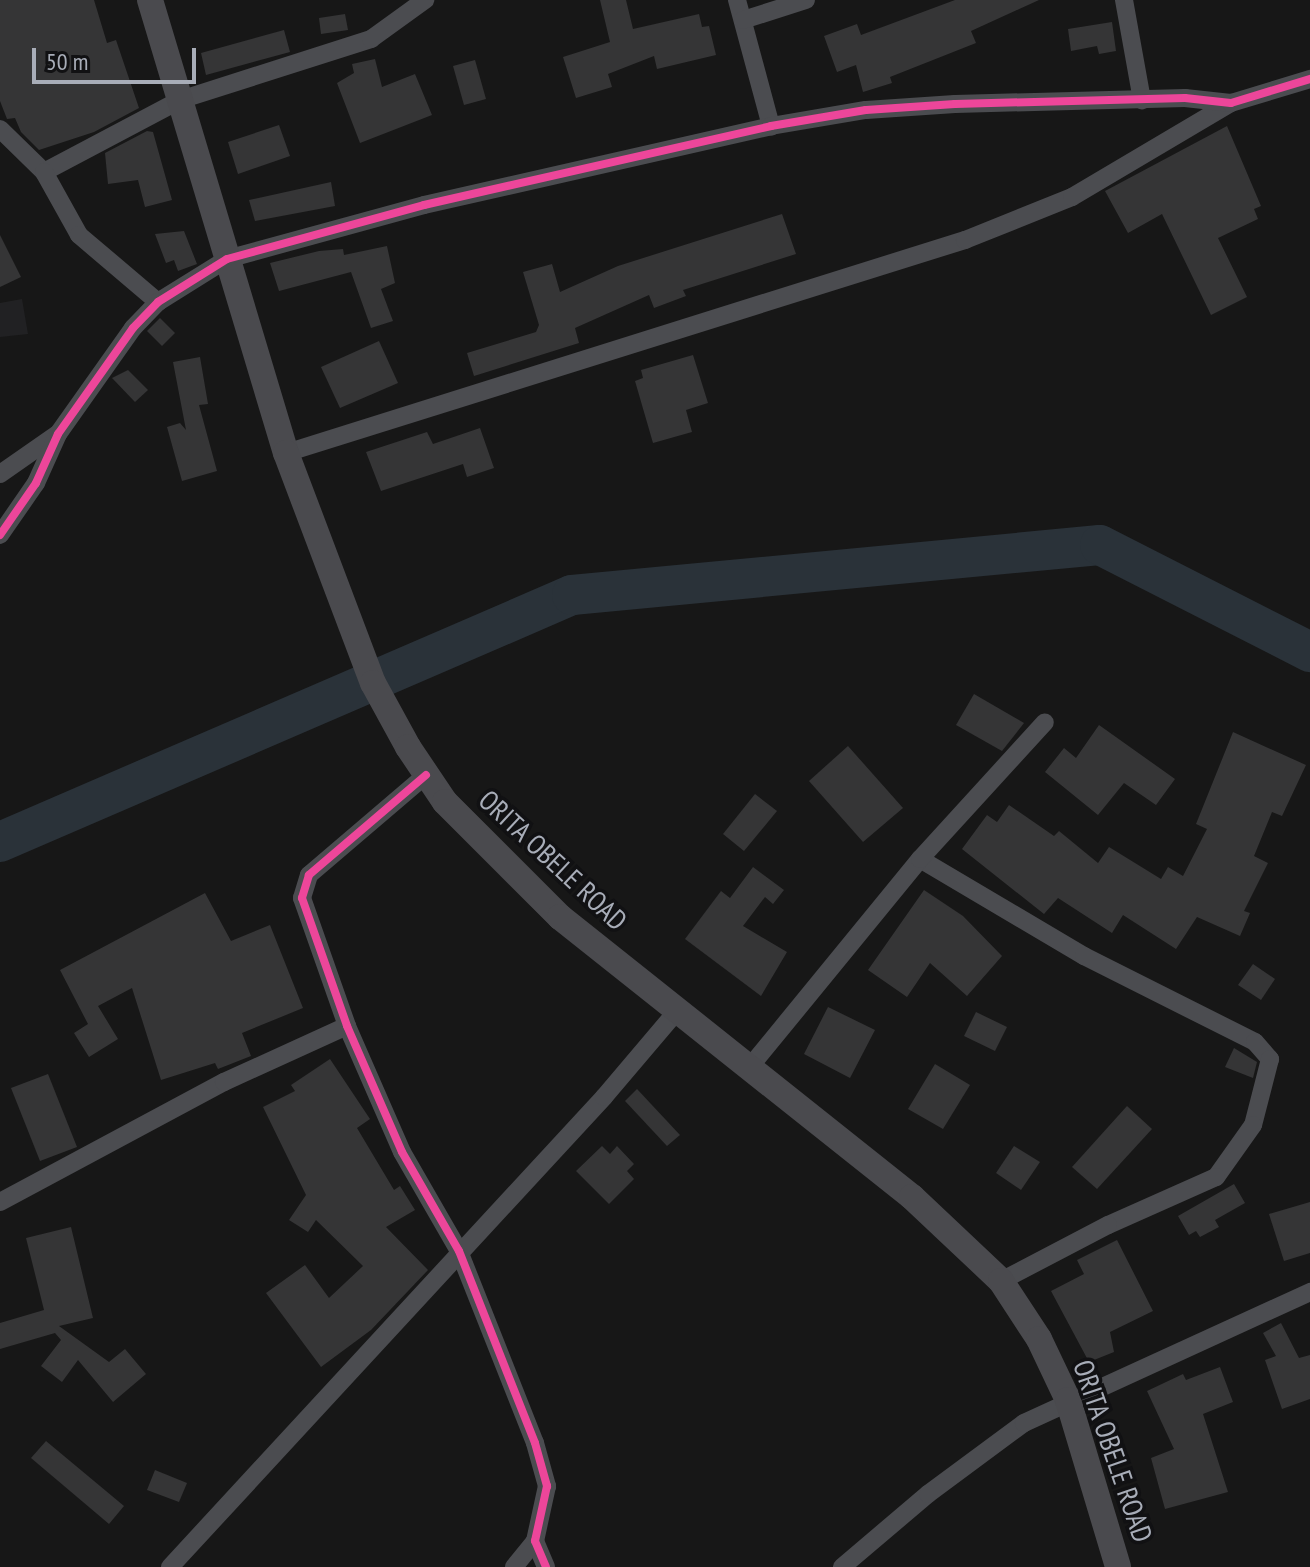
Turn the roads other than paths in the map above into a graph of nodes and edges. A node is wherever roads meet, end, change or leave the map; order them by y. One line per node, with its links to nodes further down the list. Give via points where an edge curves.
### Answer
1 (150, 0): 8 (main road, ORITA OBELE ROAD)
2 (425, 0): 8 (street, via 371,39)
3 (737, 0): 6 (street)
4 (806, 0): 6 (street)
5 (1124, 0): 9 (street)
6 (743, 20): 11 (street)
7 (1310, 79): 10 (street)
8 (180, 100): 13 (street); 14 (main road, ORITA OBELE ROAD)
9 (1142, 100): 10 (street); 11 (street, via 866,110)
10 (1231, 103): 17 (street, via 1072,197 965,240)
11 (771, 126): 14 (street, via 424,205)
12 (0, 129): 13 (street)
13 (44, 172): 15 (street, via 79,235)
14 (227, 259): 15 (street); 17 (main road, ORITA OBELE ROAD)
15 (158, 302): 16 (street, via 133,328)
16 (58, 434): 18 (street); 19 (street, via 36,483)
17 (286, 453): 21 (main road, ORITA OBELE ROAD, via 373,683)
18 (0, 474)
19 (0, 535)
20 (1045, 722): 22 (street)
21 (426, 775): 23 (main road, ORITA OBELE ROAD, via 501,863); 24 (street, via 352,835 304,884 302,898)
22 (920, 859): 25 (street); 28 (street, via 1084,956 1255,1042 1270,1059 1253,1125 1216,1177)
23 (676, 1012): 25 (main road, ORITA OBELE ROAD); 27 (street)
24 (347, 1026): 26 (street, via 224,1082); 27 (street, via 402,1152)
25 (749, 1068): 28 (main road, ORITA OBELE ROAD, via 912,1197)
26 (0, 1202)
27 (459, 1251): 31 (street, via 547,1486); 32 (street)
28 (1001, 1281): 30 (main road, ORITA OBELE ROAD, via 1039,1339)
29 (1310, 1292): 30 (street)
30 (1068, 1400): 35 (street, via 988,1448); 36 (main road, ORITA OBELE ROAD)
31 (535, 1541): 33 (street); 34 (street)
32 (170, 1567)
33 (514, 1567)
34 (546, 1567)
35 (842, 1567)
36 (1118, 1567)

